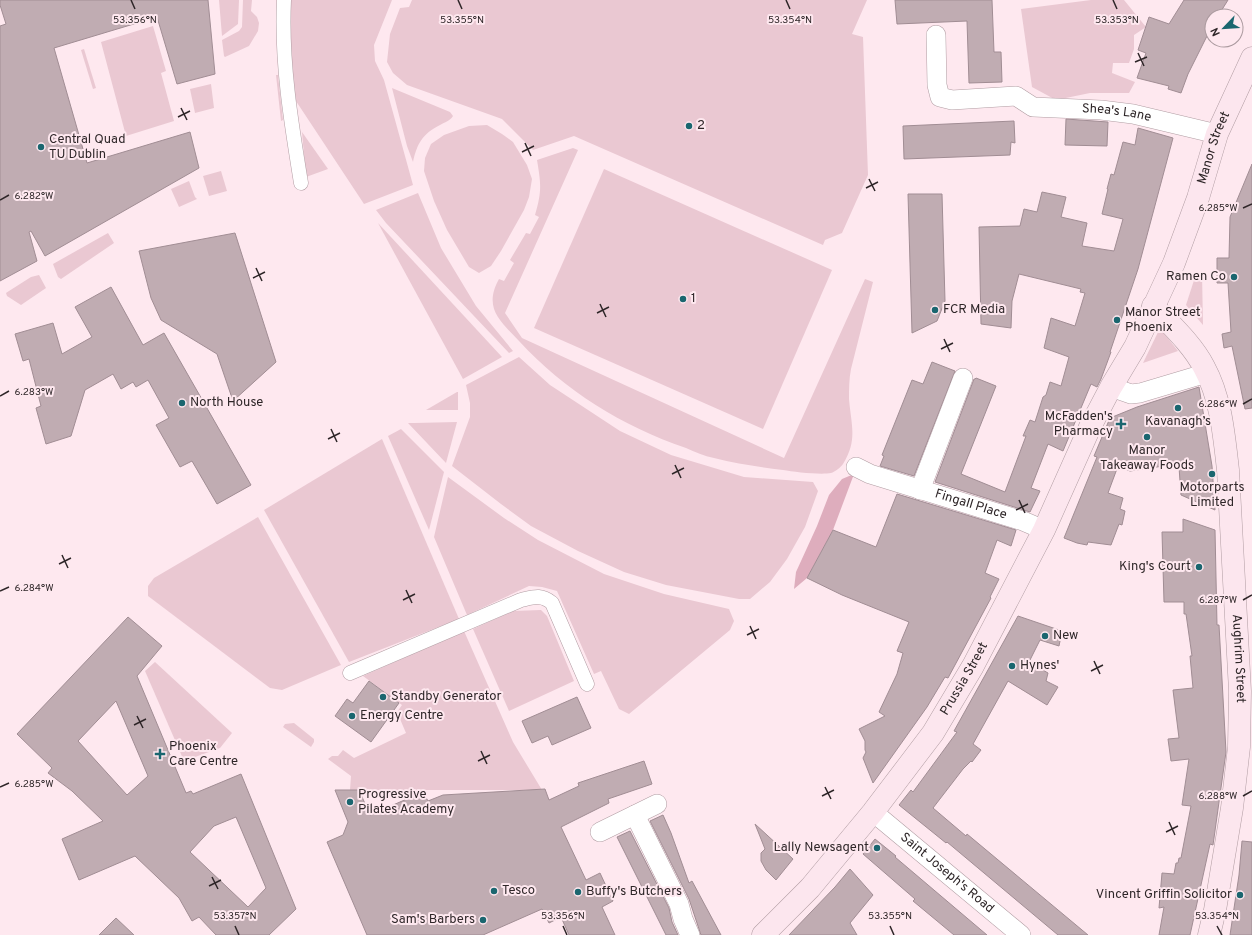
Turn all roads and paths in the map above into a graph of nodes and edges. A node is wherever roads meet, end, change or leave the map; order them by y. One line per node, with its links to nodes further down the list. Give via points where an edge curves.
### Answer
1 (284, 0): 5 (street, via 280,69)
2 (936, 35): 4 (street, Shea's Lane, via 937,85 940,97 952,100 1016,96 1034,107 1133,114)
3 (1252, 58): 4 (main road, Manor Street)
4 (1217, 134): 6 (main road, Manor Street, via 1198,198 1174,263)
5 (301, 183)
6 (1153, 306): 7 (main road, Aughrim Street, via 1188,343); 9 (main road, Manor Street, via 1135,347)
7 (1207, 374): 9 (street, via 1140,393 1131,394); 22 (main road, Aughrim Street, via 1218,405 1227,463 1240,691 1236,774)
8 (963, 378): 11 (street, Fingall Place)
9 (1110, 387): 12 (main road, Prussia Street)
10 (856, 467): 11 (street, Fingall Place)
11 (920, 490): 12 (street, Fingall Place, via 1023,521)
12 (1044, 530): 16 (main road, Prussia Street, via 943,718)
13 (350, 673): 14 (street, via 535,596 552,603)
14 (587, 684)
15 (657, 804): 17 (street)
16 (873, 812): 20 (main road, Prussia Street, via 810,888); 21 (street, Saint Joseph's Road)
17 (635, 815): 18 (street); 19 (street, via 679,904)
18 (600, 832)
19 (690, 935)
20 (763, 935)
21 (1021, 935)
22 (1209, 935)

